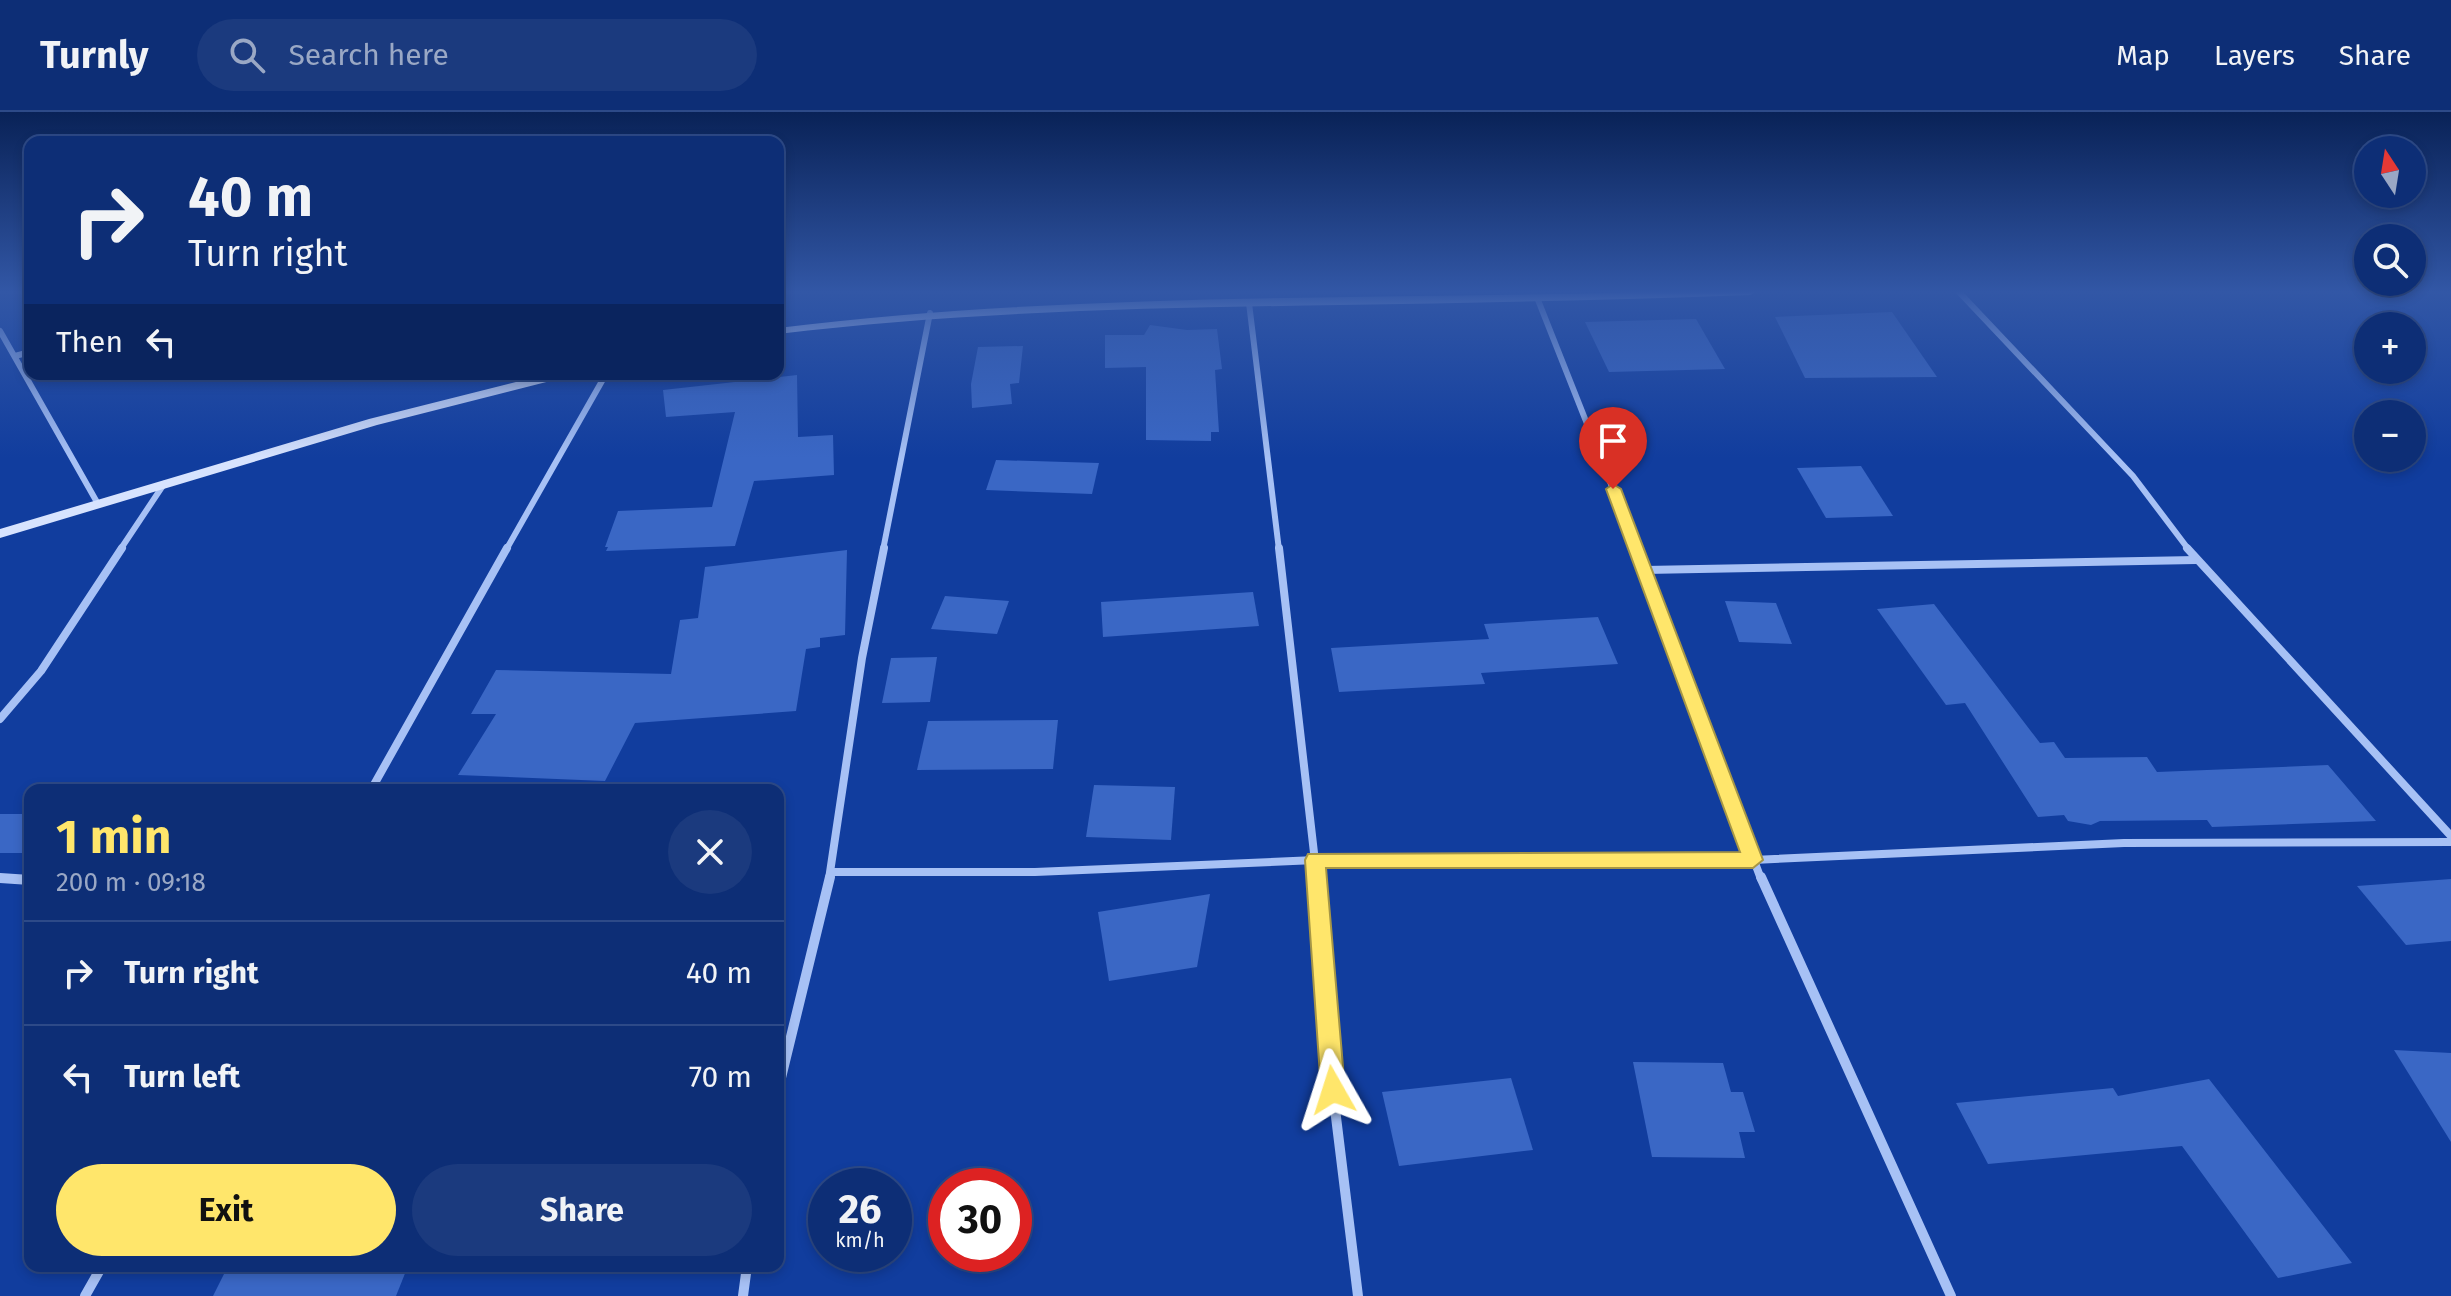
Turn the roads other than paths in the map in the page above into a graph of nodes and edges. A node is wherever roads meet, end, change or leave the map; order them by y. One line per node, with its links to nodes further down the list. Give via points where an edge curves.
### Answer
1 (10, 347): 7 (street)
2 (923, 347): 22 (street, via 862,658)
3 (1254, 347): 20 (street)
4 (1557, 347): 16 (street)
5 (2011, 347): 15 (street, via 2133,476)
6 (24, 354): 7 (street)
7 (15, 356): 8 (street)
8 (24, 372)
9 (28, 380): 13 (street)
10 (538, 380): 12 (street)
11 (603, 380): 18 (street)
12 (164, 484): 13 (street); 17 (street, via 41,671)
13 (98, 504): 14 (street)
14 (0, 534)
15 (2196, 560): 16 (street); 19 (street)
16 (1645, 570): 21 (street)
17 (0, 719)
18 (374, 784)
19 (2451, 839): 21 (street, via 2124,843)
20 (1316, 860): 21 (street); 22 (street, via 1035,872); 30 (street, via 1329,1060)
21 (1753, 860): 31 (street)
22 (831, 872): 25 (street)
23 (0, 878): 24 (street)
24 (24, 880)
25 (784, 1065)
26 (99, 1272): 28 (street)
27 (746, 1272): 29 (street)
28 (85, 1296)
29 (743, 1296)
30 (1358, 1296)
31 (1951, 1296)

